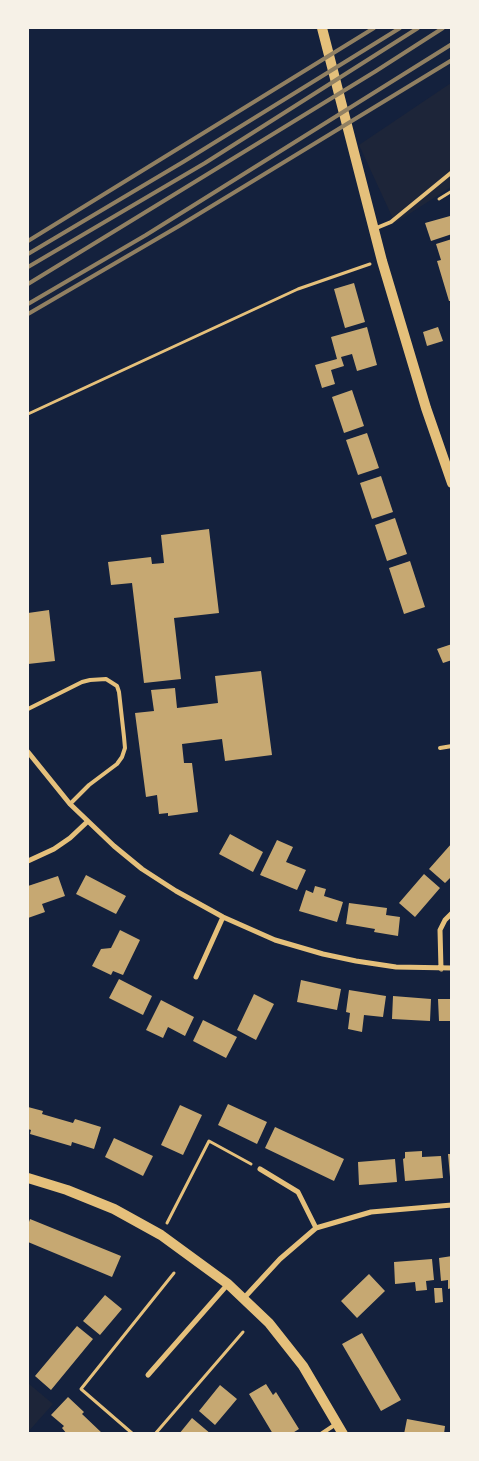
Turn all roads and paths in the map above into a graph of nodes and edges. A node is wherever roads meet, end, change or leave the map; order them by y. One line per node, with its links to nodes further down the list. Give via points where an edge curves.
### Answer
1 (322, 28): 3 (main road)
2 (452, 172): 3 (lane, via 391,222)
3 (374, 229): 4 (main road)
4 (382, 260): 5 (path, via 298,289); 6 (main road)
5 (28, 414)
6 (452, 483)
7 (28, 709): 11 (lane, via 82,682 106,679 117,686 124,737 122,757)
8 (452, 746): 9 (lane)
9 (440, 748)
10 (28, 752): 11 (street)
11 (70, 804): 12 (street)
12 (87, 822): 13 (street, via 70,838); 15 (street, via 142,869)
13 (28, 861)
14 (452, 913): 17 (street, via 440,930)
15 (223, 917): 17 (street, via 275,940 322,954 356,961); 18 (street)
16 (452, 968): 17 (street)
17 (441, 969)
18 (196, 977)
19 (260, 1169): 22 (street, via 298,1192); 23 (path, via 209,1141)
20 (28, 1178): 23 (main road, via 114,1209)
21 (452, 1205): 22 (street, via 371,1212)
22 (316, 1228): 26 (street, via 280,1259)
23 (161, 1235): 25 (main road)
24 (174, 1273): 30 (path, via 80,1389)
25 (228, 1284): 26 (main road); 28 (street)
26 (244, 1298): 29 (main road, via 304,1366)
27 (243, 1332): 31 (path)
28 (148, 1376)
29 (338, 1423): 32 (lane); 33 (main road)
30 (133, 1434)
31 (155, 1434)
32 (321, 1434)
33 (343, 1434)

